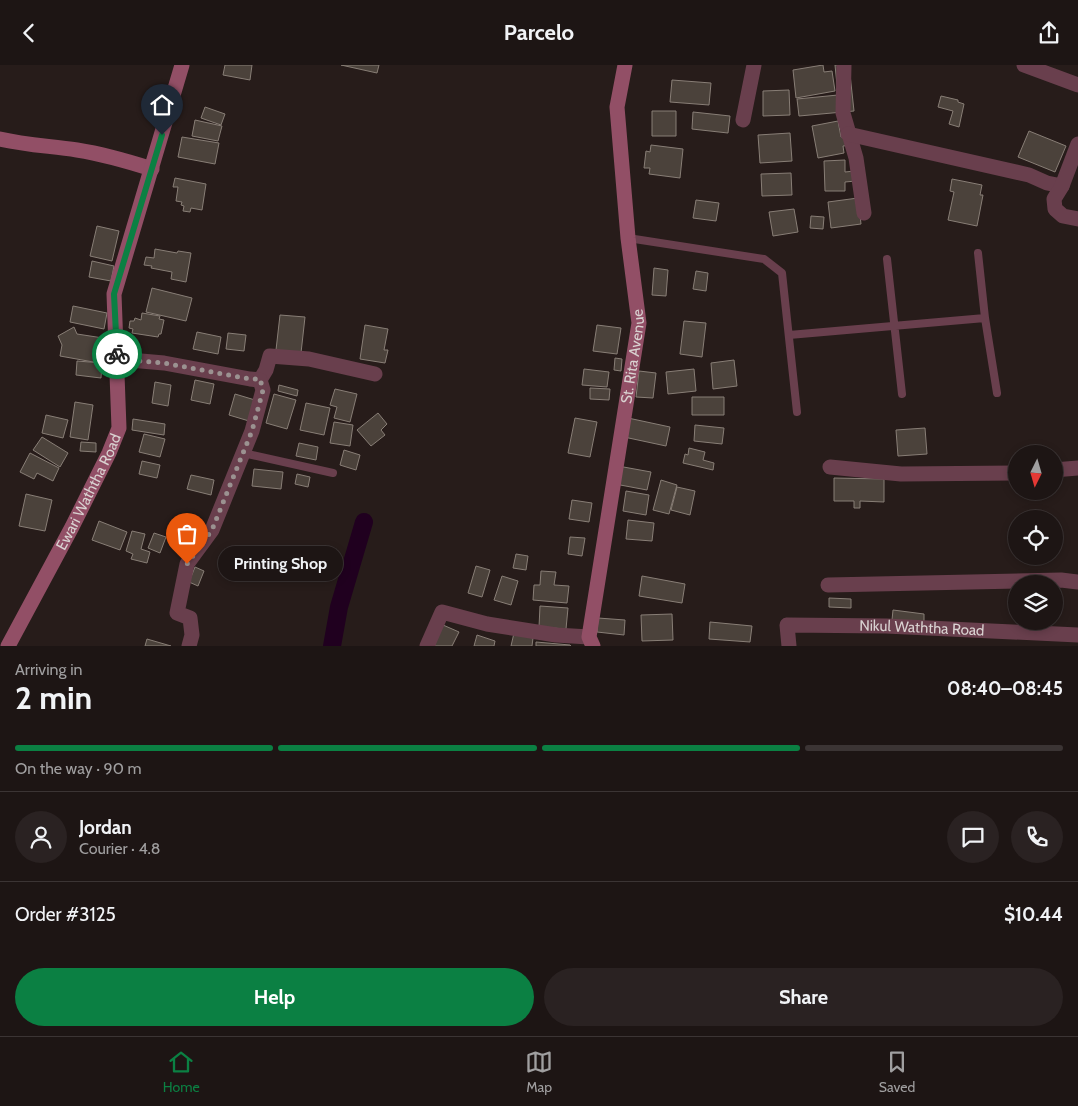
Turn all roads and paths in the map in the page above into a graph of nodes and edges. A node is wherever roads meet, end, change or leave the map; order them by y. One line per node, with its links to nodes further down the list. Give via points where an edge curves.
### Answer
1 (182, 65): 11 (street, Ewari Waththa Road)
2 (625, 65): 15 (street, St. Rita Avenue, via 617,107)
3 (754, 65): 7 (street)
4 (844, 65): 8 (street, via 843,113)
5 (1024, 65): 6 (street)
6 (1078, 85)
7 (743, 120)
8 (848, 134): 12 (street, via 1029,175); 13 (street, via 856,158)
9 (0, 139): 11 (street, via 85,152)
10 (1078, 144): 12 (street)
11 (152, 169): 21 (street, Ewari Waththa Road, via 114,294)
12 (1062, 186): 14 (street, via 1054,199 1054,209 1063,216)
13 (864, 213)
14 (1078, 219)
15 (628, 238): 20 (lane, via 764,259 782,273); 36 (street, St. Rita Avenue, via 639,323)
16 (978, 253): 18 (lane)
17 (887, 259): 19 (lane)
18 (985, 318): 19 (lane); 24 (lane)
19 (895, 326): 20 (lane); 25 (lane)
20 (789, 335): 26 (lane)
21 (118, 359): 23 (street); 37 (street, Ewari Waththa Road, via 119,428 80,511)
22 (375, 374): 23 (street, via 309,359 270,355)
23 (260, 379): 27 (street, via 263,390)
24 (998, 393)
25 (902, 394)
26 (797, 412)
27 (243, 453): 31 (lane); 38 (street, via 212,530 187,564 177,613 190,618 192,635)
28 (830, 467): 32 (street, via 901,474)
29 (1078, 468): 30 (street)
30 (1063, 469)
31 (333, 473)
32 (1008, 473)
33 (1078, 582): 34 (street)
34 (828, 585)
35 (1078, 635): 40 (street, Nikul Waththa Road, via 787,625)
36 (591, 641): 39 (street, via 487,624 442,612)
37 (8, 646)
38 (189, 646)
39 (426, 646)
40 (789, 646)

